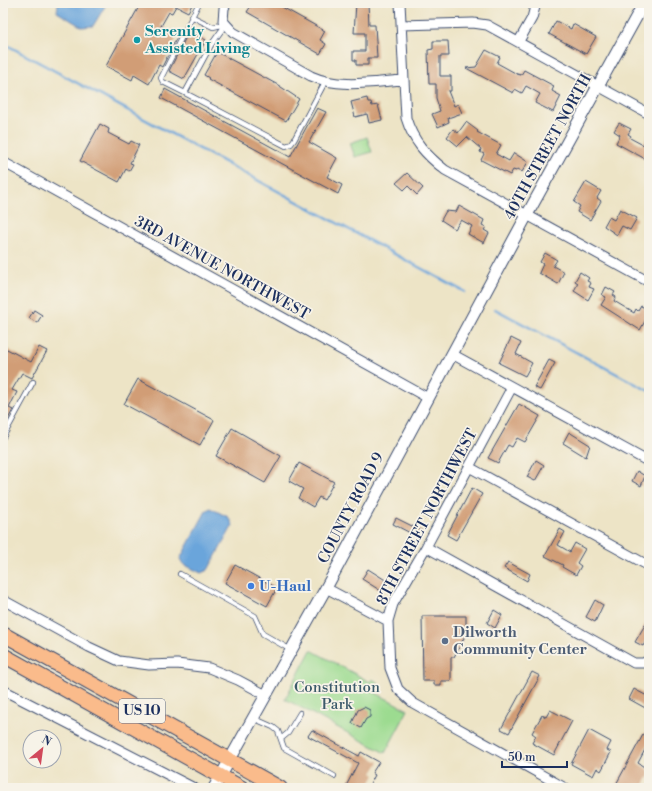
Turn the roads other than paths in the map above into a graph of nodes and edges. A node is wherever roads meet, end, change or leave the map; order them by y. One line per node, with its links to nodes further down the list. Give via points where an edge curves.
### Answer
1 (199, 3): 6 (lane)
2 (227, 3): 7 (street, via 223,21)
3 (400, 3): 8 (street)
4 (536, 3): 9 (street, via 532,18)
5 (644, 3): 12 (street, 40TH STREET NORTH)
6 (193, 17): 7 (lane, via 213,27); 13 (lane, via 161,78 163,82)
7 (226, 24): 11 (street, via 233,32); 13 (lane, via 211,44)
8 (401, 25): 9 (street, via 473,23 487,25); 10 (street)
9 (519, 41): 12 (street)
10 (404, 80): 11 (street, via 340,84); 16 (street, via 406,118 410,132 419,147 446,170)
11 (325, 82): 13 (lane, via 294,140 286,146)
12 (599, 86): 14 (street); 16 (street, 40TH STREET NORTH)
13 (185, 93)
14 (649, 114)
15 (3, 162): 22 (street, 3RD AVENUE NORTHWEST)
16 (527, 215): 17 (street); 18 (street, 40TH STREET NORTH)
17 (649, 282)
18 (478, 305): 19 (street, COUNTY ROAD 9)
19 (452, 354): 21 (street); 22 (street, COUNTY ROAD 9)
20 (33, 382): 23 (lane)
21 (512, 387): 24 (street); 25 (street, 8TH STREET NORTHWEST)
22 (428, 398): 29 (street, COUNTY ROAD 9)
23 (3, 437)
24 (649, 462)
25 (469, 467): 26 (street, 8TH STREET NORTHWEST); 27 (street)
26 (426, 547): 31 (street, 8TH STREET NORTHWEST, via 393,604); 35 (street, via 634,662)
27 (649, 566)
28 (180, 574): 33 (lane, via 255,616 263,634)
29 (326, 588): 31 (street); 33 (street, COUNTY ROAD 9)
30 (3, 600): 37 (street, via 88,648 119,661 209,668)
31 (388, 621): 47 (street, 8TH STREET NORTHWEST, via 390,668 398,689 412,703)
32 (3, 634): 41 (main road, US 10)
33 (291, 650): 37 (street, COUNTY ROAD 9)
34 (3, 655): 43 (main road, US 10)
35 (647, 661)
36 (3, 690): 44 (street)
37 (266, 695): 39 (street, COUNTY ROAD 9)
38 (300, 713): 40 (lane)
39 (253, 718): 40 (lane, via 273,727); 41 (street, COUNTY ROAD 9)
40 (282, 738): 42 (lane, via 284,748)
41 (230, 759): 43 (street, COUNTY ROAD 9); 46 (main road, US 10)
42 (334, 776)
43 (217, 782): 45 (main road, US 10)
44 (194, 788)
45 (242, 788)
46 (280, 788)
47 (565, 788)

